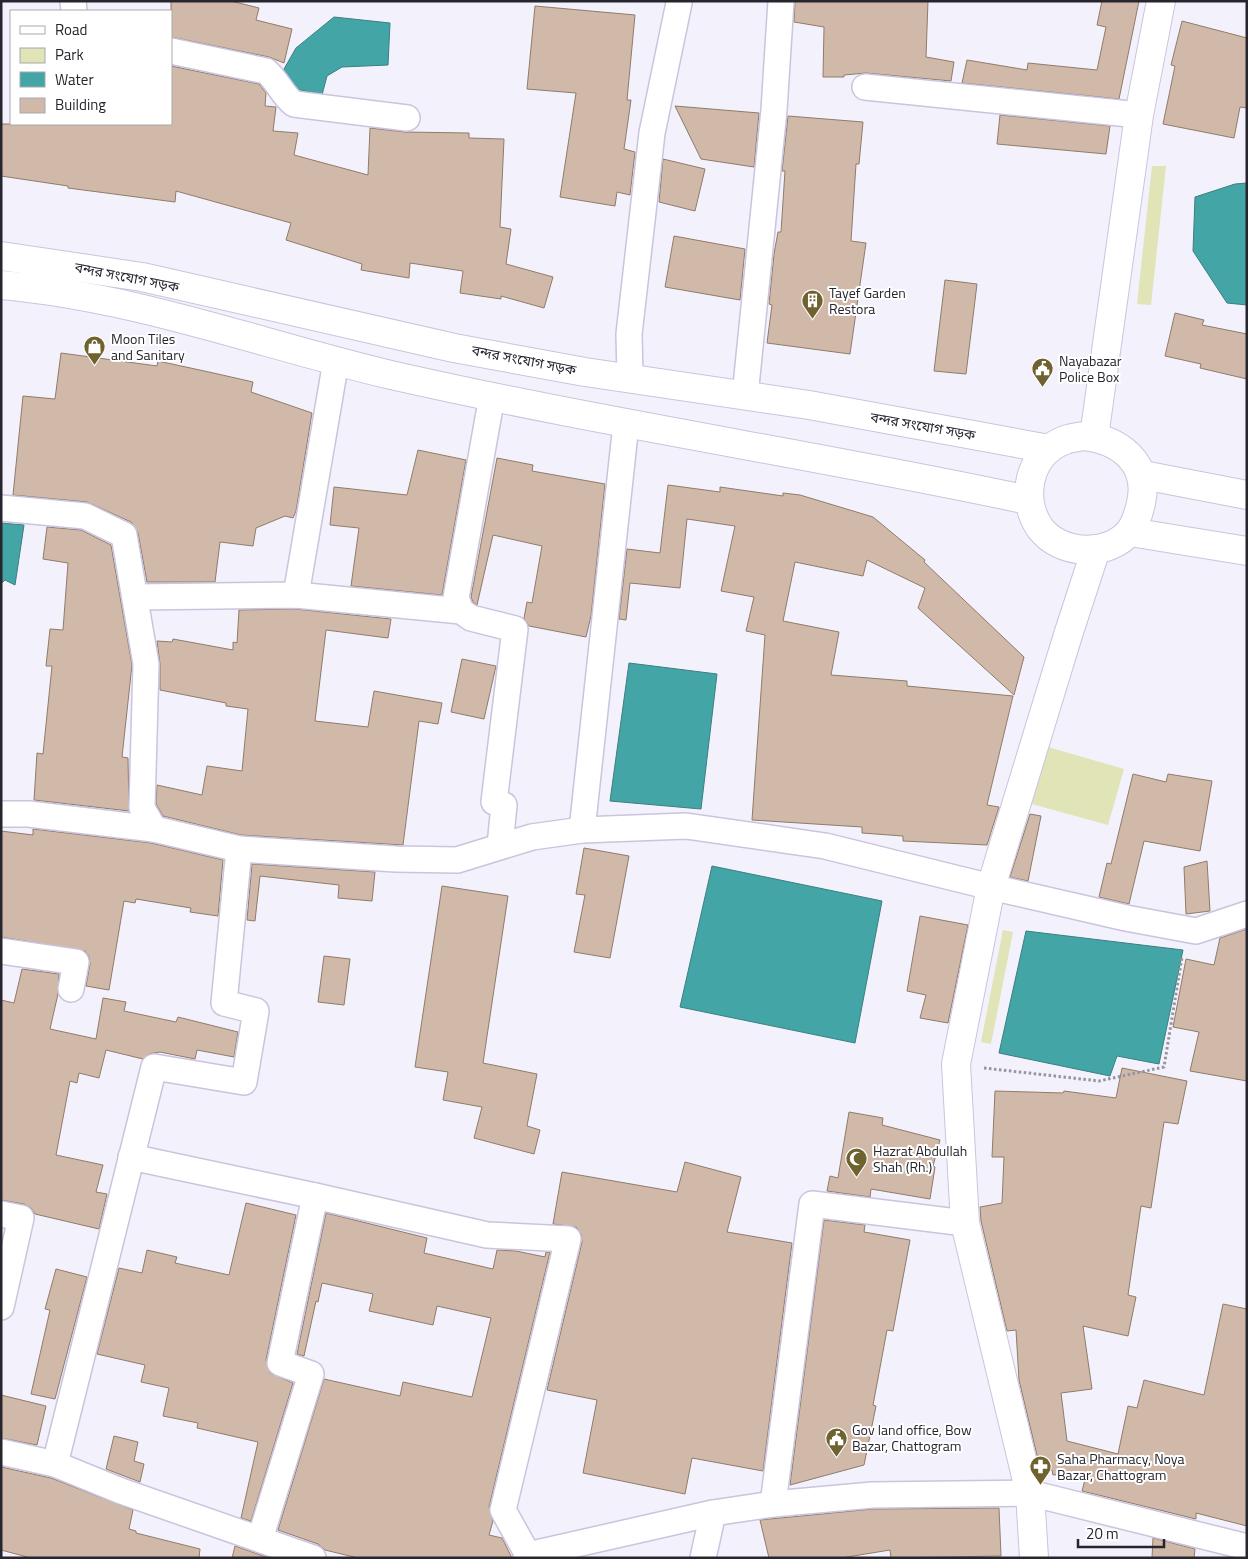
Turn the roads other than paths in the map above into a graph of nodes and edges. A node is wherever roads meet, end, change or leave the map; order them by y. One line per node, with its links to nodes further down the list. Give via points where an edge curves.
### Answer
1 (781, 1): 13 (street, via 774,110)
2 (1161, 1): 6 (main road)
3 (679, 3): 11 (street, via 652,133 629,334)
4 (172, 51): 7 (street, via 266,71 294,104)
5 (865, 87): 6 (street)
6 (1139, 115): 15 (main road)
7 (407, 118)
8 (1, 256): 11 (main road, বন্দর সংযোগ সড়ক, via 142,277 454,348)
9 (1, 285): 10 (main road, বন্দর সংযোগ সড়ক, via 45,289 137,306)
10 (336, 361): 12 (main road, বন্দর সংযোগ সড়ক); 24 (street)
11 (630, 378): 13 (main road, বন্দর সংযোগ সড়ক)
12 (492, 396): 14 (main road, বন্দর সংযোগ সড়ক); 26 (street, via 456,598)
13 (745, 396): 16 (main road, বন্দর সংযোগ সড়ক)
14 (626, 424): 19 (main road, বন্দর সংযোগ সড়ক, via 890,471); 29 (street)
15 (1094, 437): 16 (main road, via 1065,440); 17 (main road, via 1119,447)
16 (1049, 449): 19 (main road, via 1036,463)
17 (1143, 475): 18 (main road); 21 (main road, via 1138,515)
18 (1247, 495)
19 (1028, 500): 22 (main road, via 1034,518 1045,534 1078,550)
20 (1, 508): 25 (street, via 85,516 124,535)
21 (1130, 532): 22 (main road); 23 (main road)
22 (1096, 550): 32 (main road)
23 (1247, 551)
24 (296, 595): 25 (street); 26 (street)
25 (135, 597): 28 (street, via 146,664 142,808)
26 (461, 610): 30 (street, via 471,618 515,630 494,802 504,805)
27 (1, 814): 28 (street, via 29,814)
28 (154, 830): 31 (street)
29 (582, 830): 30 (street, via 532,837); 32 (street, via 696,827 824,846)
30 (500, 846): 31 (street, via 457,860 396,860)
31 (239, 849): 36 (street, via 224,1003 256,1012 244,1082 154,1067)
32 (991, 888): 33 (street, via 1196,931); 39 (main road, via 956,1064)
33 (1247, 914)
34 (1, 951): 35 (street, via 76,962)
35 (71, 989)
36 (131, 1157): 37 (street); 42 (street)
37 (315, 1196): 46 (street, via 280,1363 311,1374); 48 (street, via 487,1235 568,1240 503,1510)
38 (1, 1214): 40 (street, via 21,1218)
39 (965, 1223): 43 (main road); 44 (street, via 812,1204)
40 (1, 1307)
41 (1, 1452): 42 (street)
42 (55, 1464): 46 (street, via 121,1492)
43 (1030, 1493): 44 (street, via 872,1495); 47 (street); 51 (main road)
44 (774, 1504): 45 (street)
45 (713, 1513): 48 (street); 50 (street)
46 (260, 1539): 49 (street)
47 (1247, 1547)
48 (527, 1556)
49 (313, 1558)
50 (702, 1558)
51 (1034, 1558)

